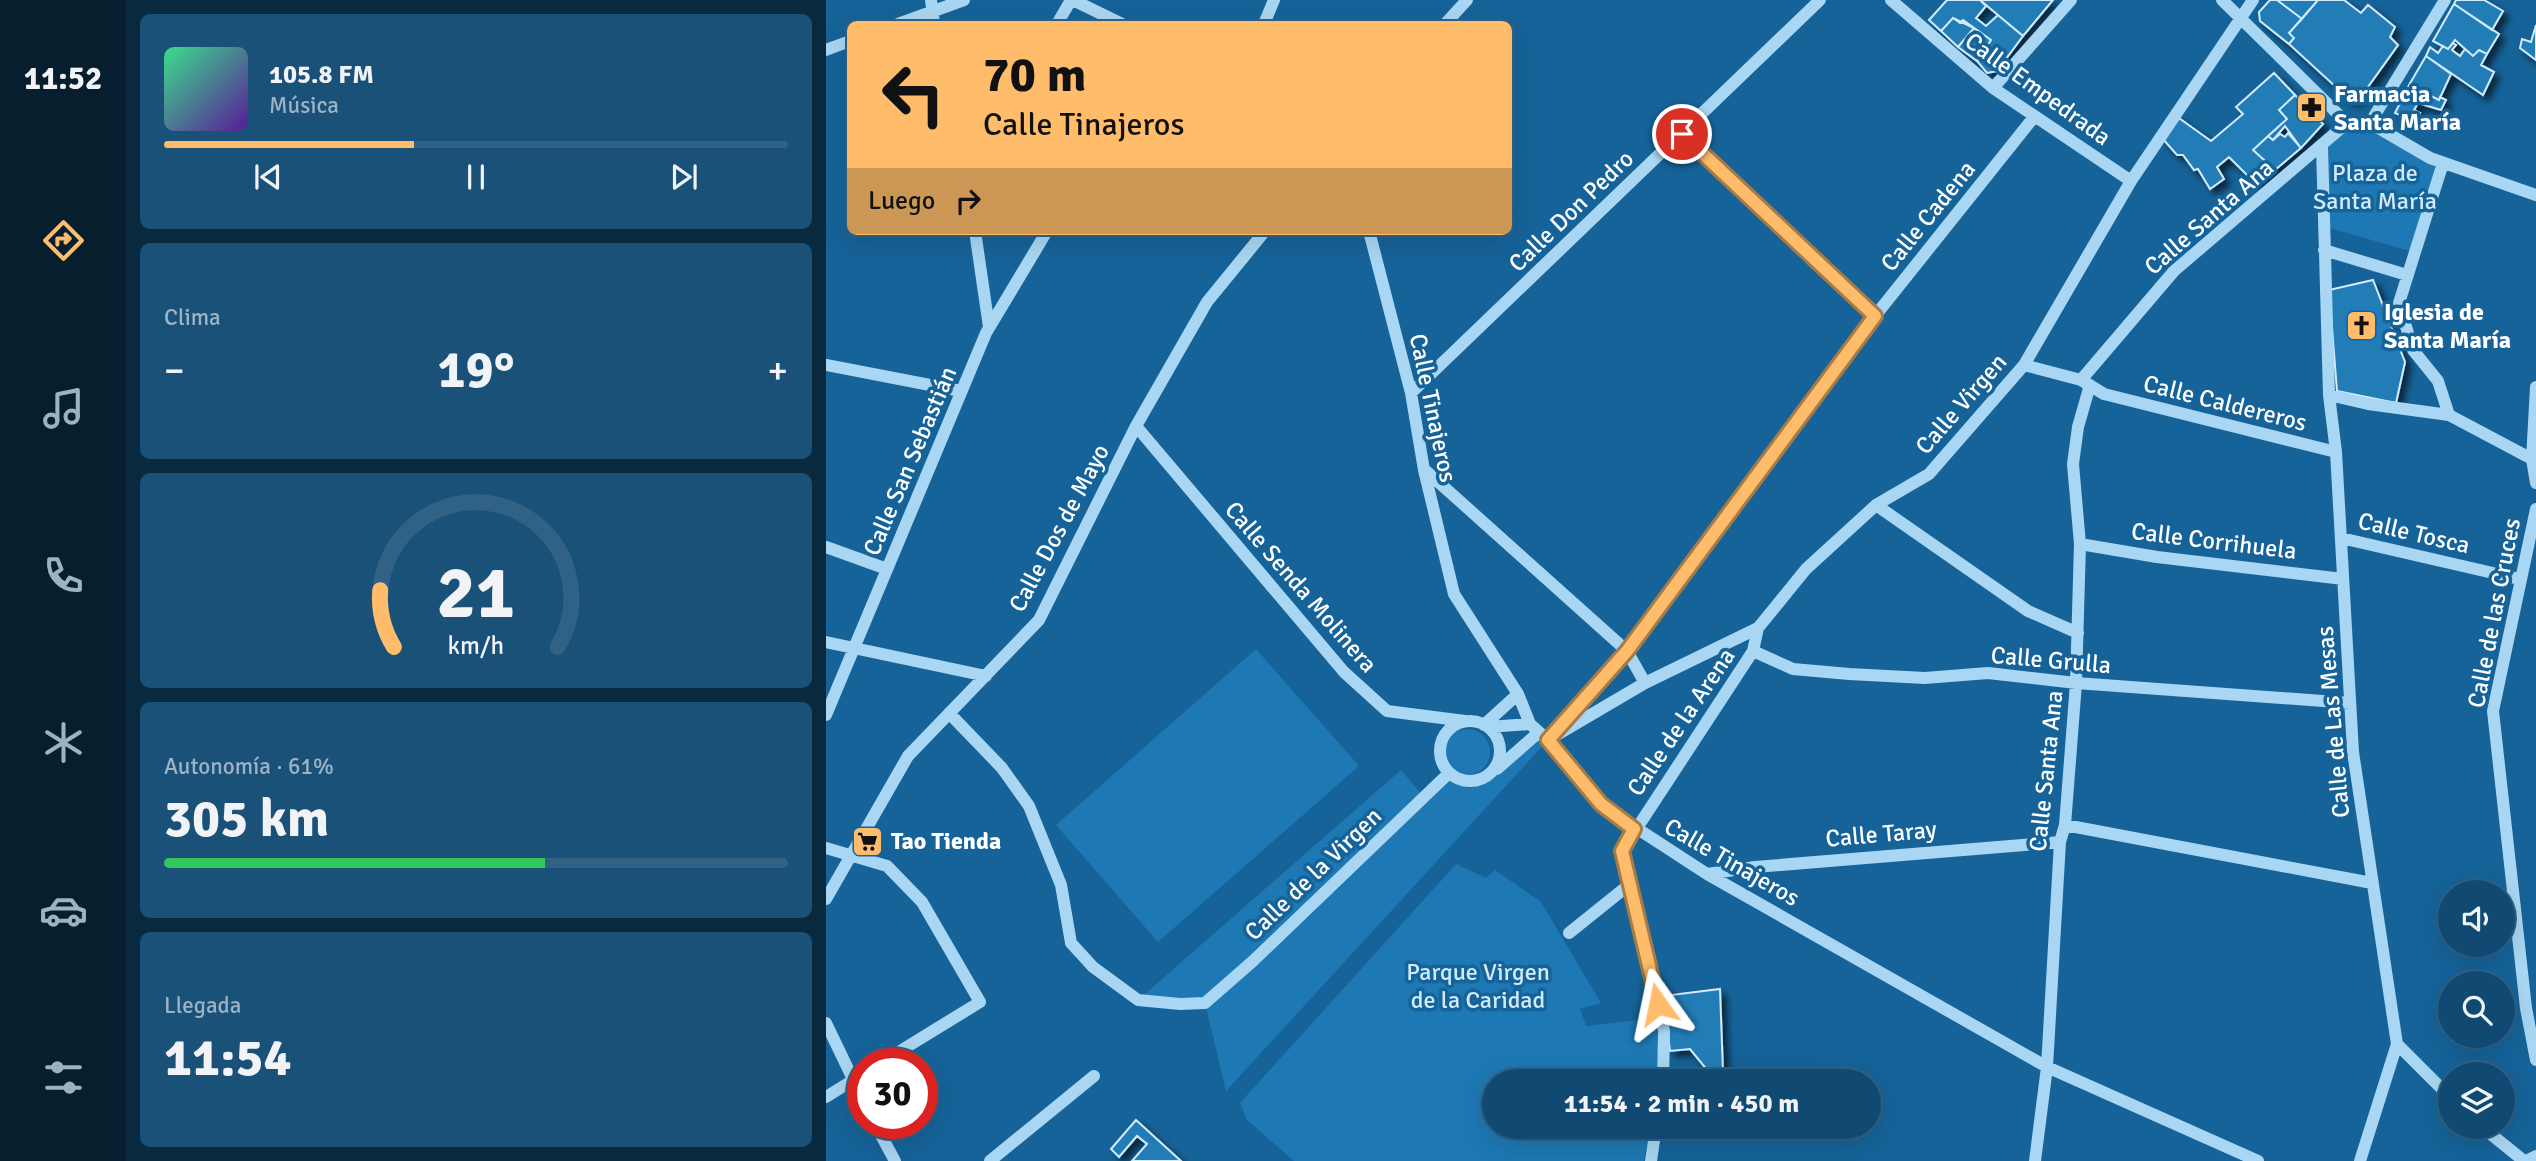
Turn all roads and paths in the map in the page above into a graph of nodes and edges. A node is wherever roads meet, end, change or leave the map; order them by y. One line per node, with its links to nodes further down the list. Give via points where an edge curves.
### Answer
1 (964, 0): 11 (street)
2 (1072, 0): 14 (street); 15 (street)
3 (1274, 0): 16 (street)
4 (1467, 0): 17 (street)
5 (1820, 0): 24 (street, Calle Don Pedro)
6 (1891, 0): 20 (street, Calle Empedrada)
7 (2071, 0): 20 (street)
8 (2222, 0): 12 (street)
9 (2253, 0): 12 (street, Calle Virgen)
10 (2445, 0): 23 (street)
11 (932, 12): 13 (street)
12 (2238, 17): 22 (street); 27 (street, Calle Virgen)
13 (906, 21)
14 (1059, 21)
15 (1116, 21)
16 (1265, 21)
17 (1448, 21)
18 (847, 42): 19 (street)
19 (826, 50)
20 (1993, 88): 21 (street, Calle Empedrada)
21 (2034, 117): 27 (street, Calle Empedrada); 35 (street, Calle Cadena)
22 (2347, 123): 23 (street); 25 (street, Calle Santa Ana)
23 (2370, 123): 26 (street)
24 (1682, 134): 35 (street); 42 (street, Calle Don Pedro)
25 (2322, 147): 33 (street); 39 (street, Calle Santa Ana, via 2174,271)
26 (2443, 163): 28 (street); 34 (street)
27 (2131, 181): 38 (street, Calle Virgen)
28 (2536, 195)
29 (976, 235): 36 (street)
30 (1045, 235): 36 (street, Calle San Sebastián)
31 (1262, 235): 45 (street, Calle Dos de Mayo, via 1207,302)
32 (1370, 235): 42 (street, Calle Tinajeros)
33 (2324, 250): 34 (street); 43 (street)
34 (2407, 275): 44 (street, via 2399,303 2413,350 2438,381)
35 (1875, 316): 62 (street, Calle Cadena)
36 (989, 327): 41 (street, Calle San Sebastián)
37 (826, 365): 41 (street)
38 (2024, 365): 39 (street); 50 (street, Calle Virgen, via 1929,474)
39 (2085, 383): 46 (street, Calle Caldereros, via 2104,394); 53 (street, Calle Santa Ana, via 2073,464)
40 (2536, 387): 47 (street)
41 (961, 391): 55 (street, Calle San Sebastián)
42 (1411, 393): 48 (street, Calle Tinajeros)
43 (2329, 395): 44 (street); 46 (street, Calle de Las Mesas)
44 (2449, 415): 47 (street)
45 (1136, 426): 64 (street, Calle Dos de Mayo, via 1039,620); 71 (street, Calle Senda Molinera, via 1344,672 1377,704 1402,715)
46 (2336, 452): 52 (street, Calle de Las Mesas)
47 (2532, 459): 49 (street)
48 (1424, 470): 62 (street); 67 (street, Calle Tinajeros, via 1454,594)
49 (2536, 483)
50 (1876, 505): 58 (street, Calle Virgen, via 1806,569); 59 (street, via 2028,611)
51 (2536, 509): 57 (street, Calle de las Cruces)
52 (2341, 538): 56 (street, Calle de Las Mesas); 57 (street, Calle Tosca)
53 (2080, 544): 56 (street, Calle Corrihuela); 59 (street, Calle Santa Ana)
54 (826, 547): 55 (street)
55 (887, 569): 61 (street, Calle San Sebastián)
56 (2343, 579): 68 (street, Calle de Las Mesas)
57 (2519, 579): 86 (street, Calle de las Cruces, via 2493,711)
58 (1758, 628): 63 (street, Calle de la Arena); 65 (street, Calle Virgen)
59 (2078, 633): 66 (street, Calle Santa Ana)
60 (826, 642): 61 (street)
61 (855, 648): 64 (street); 70 (street, Calle San Sebastián)
62 (1627, 651): 65 (street); 73 (street, Calle Cadena)
63 (1753, 651): 66 (street, Calle Grulla, via 1793,669 1925,678 1988,673); 77 (street, Calle de la Arena)
64 (986, 676): 69 (street, Calle Dos de Mayo)
65 (1645, 683): 73 (street, Calle Virgen)
66 (2076, 683): 68 (street, Calle Grulla); 76 (street, Calle Santa Ana)
67 (1518, 694): 72 (street); 73 (street, Calle Tinajeros)
68 (2350, 703): 82 (street, Calle de Las Mesas)
69 (949, 713): 75 (street, Calle de la Virgen, via 1002,768 1029,806 1061,885 1071,943 1093,967 1138,1000 1205,1003); 80 (street, Calle Dos de Mayo, via 908,756)
70 (826, 715)
71 (1465, 721): 72 (street); 75 (street, via 1449,729 1439,746)
72 (1486, 726): 73 (street); 74 (street, via 1496,736 1500,750)
73 (1539, 732): 74 (street); 77 (street, Calle Tinajeros, via 1601,804)
74 (1494, 771): 75 (street, via 1471,782)
75 (1448, 774)
76 (2065, 825): 78 (street, Calle Santa Ana); 82 (street)
77 (1634, 829): 81 (street, Calle Tinajeros); 83 (street, Calle de la Arena, via 1622,851)
78 (2060, 842): 81 (street, Calle Taray); 92 (street, Calle Santa Ana)
79 (826, 848): 80 (street)
80 (852, 854): 84 (street, Calle Dos de Mayo); 89 (street, via 887,866 922,902 980,1002)
81 (1707, 874): 92 (street, Calle Tinajeros)
82 (2372, 883): 88 (street, Calle de Las Mesas)
83 (1630, 884): 85 (street); 93 (street, Calle de la Arena, via 1664,1031)
84 (826, 899)
85 (1569, 933)
86 (2531, 1008): 91 (street, Calle de las Cruces)
87 (826, 1023): 90 (street)
88 (2397, 1044): 96 (street); 107 (street, Calle de Las Mesas)
89 (905, 1048)
90 (847, 1058)
91 (2536, 1060)
92 (2046, 1067): 105 (street, Calle Santa Ana); 106 (street, Calle Tinajeros)
93 (1663, 1069)
94 (1094, 1076): 103 (street)
95 (847, 1084): 97 (street)
96 (2438, 1085)
97 (826, 1097)
98 (883, 1139): 102 (street)
99 (1654, 1139): 104 (street)
100 (2497, 1139): 108 (street)
101 (2536, 1156): 108 (street)
102 (895, 1161)
103 (990, 1161)
104 (1651, 1161)
105 (2035, 1161)
106 (2258, 1161)
107 (2360, 1161)
108 (2525, 1161)

